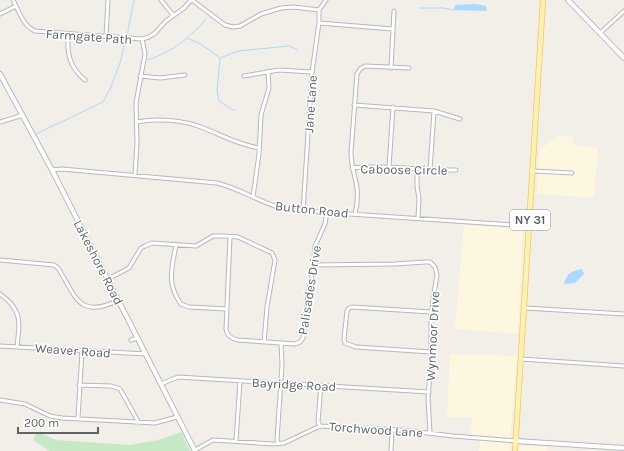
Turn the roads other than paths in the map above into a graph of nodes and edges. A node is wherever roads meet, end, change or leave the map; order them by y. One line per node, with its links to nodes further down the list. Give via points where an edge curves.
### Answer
1 (13, 0): 8 (street, Farmgate Path)
2 (108, 0): 18 (street)
3 (161, 0): 13 (street)
4 (191, 0): 9 (street, via 225,25 233,27 281,8); 13 (street, Farmgate Path)
5 (326, 0): 9 (street)
6 (543, 0): 44 (main road, NY 31)
7 (568, 0): 16 (street)
8 (16, 6): 12 (street); 17 (street, Farmgate Path, via 32,30)
9 (319, 10): 14 (street, Jane Lane)
10 (394, 11): 15 (street)
11 (624, 11): 16 (street)
12 (0, 14)
13 (173, 15): 19 (street, Farmgate Path, via 152,36)
14 (319, 23): 15 (street); 24 (street, Jane Lane)
15 (393, 29): 21 (street)
16 (600, 33): 20 (street)
17 (68, 34): 18 (street, Farmgate Path); 29 (street, via 68,54 79,75)
18 (106, 37): 19 (street, Farmgate Path)
19 (142, 39): 27 (street, via 145,54)
20 (624, 58)
21 (391, 68): 22 (street); 30 (street, via 365,66 360,69 357,74)
22 (409, 68)
23 (268, 71): 24 (street); 28 (street); 37 (street, via 269,88 261,115)
24 (312, 72): 48 (street, Jane Lane)
25 (0, 74): 33 (street, Lakeshore Road)
26 (185, 75): 27 (street, via 160,78)
27 (140, 76): 36 (street, via 136,103)
28 (244, 76)
29 (85, 80)
30 (354, 105): 31 (street); 39 (street)
31 (393, 108): 32 (street); 38 (street)
32 (434, 111): 34 (street); 42 (street)
33 (23, 115): 35 (street); 40 (street, Lakeshore Road)
34 (460, 119)
35 (0, 122)
36 (137, 122): 37 (street, via 184,122 200,126 241,144); 46 (street)
37 (259, 148): 47 (street)
38 (390, 167): 39 (street, Caboose Circle); 41 (street, Caboose Circle)
39 (352, 168): 50 (street, via 357,187)
40 (52, 170): 46 (street, Button Road); 57 (street, Lakeshore Road)
41 (417, 170): 42 (street, Caboose Circle); 51 (street)
42 (430, 170): 43 (street, Caboose Circle)
43 (456, 170)
44 (533, 171): 45 (street); 52 (main road, NY 31)
45 (572, 173)
46 (135, 175): 47 (street, Button Road, via 217,183)
47 (253, 197): 48 (street, Button Road, via 275,207)
48 (303, 211): 49 (street, Button Road)
49 (327, 212): 50 (street, Button Road); 56 (street, Palisades Drive, via 325,224 315,246)
50 (355, 214): 51 (street, Button Road)
51 (418, 218): 52 (street, Button Road)
52 (530, 226): 60 (main road, NY 31)
53 (230, 236): 54 (street, via 213,236 196,246); 61 (street, Palisades Drive); 66 (street, via 245,240 274,255)
54 (176, 245): 57 (street, via 152,243 145,246 129,268); 61 (street, via 171,283 180,304 189,307)
55 (0, 260): 59 (street, via 54,264 74,297 90,307 102,308)
56 (314, 265): 62 (street, Wynmoor Drive, via 430,262 435,267 437,275); 67 (street, Palisades Drive, via 307,298 303,338 295,344)
57 (108, 279): 59 (street, Lakeshore Road)
58 (0, 294): 69 (street, via 10,302 17,313)
59 (118, 300): 64 (street, Lakeshore Road)
60 (524, 308): 63 (street); 73 (main road, NY 31)
61 (227, 309): 66 (street, Palisades Drive, via 226,332 231,338)
62 (431, 312): 71 (street, Wynmoor Drive); 71 (street, via 352,307 347,311 344,339 345,343 356,347)
63 (624, 314)
64 (138, 338): 65 (street); 72 (street, Lakeshore Road)
65 (131, 340)
66 (264, 342): 67 (street, Palisades Drive)
67 (281, 343): 77 (street)
68 (0, 346): 69 (street, Weaver Road)
69 (17, 347): 70 (street, Weaver Road)
70 (82, 351): 72 (street, Weaver Road); 78 (street)
71 (431, 352): 80 (street, Wynmoor Drive)
72 (146, 354): 76 (street, Lakeshore Road)
73 (521, 359): 74 (street); 89 (main road, NY 31)
74 (624, 366)
75 (240, 381): 76 (street, Bayridge Road, via 178,377); 77 (street, Bayridge Road); 88 (street)
76 (161, 384): 82 (street, Lakeshore Road)
77 (280, 384): 79 (street, Bayridge Road); 90 (street)
78 (80, 385): 83 (street); 84 (street, via 111,386 120,389)
79 (321, 385): 80 (street, Bayridge Road); 85 (street, via 318,422)
80 (429, 392): 87 (street, Wynmoor Drive)
81 (0, 400): 83 (street, via 25,404 53,416)
82 (178, 417): 84 (street, via 160,423); 92 (street, Lakeshore Road)
83 (78, 419): 84 (street)
84 (139, 423)
85 (320, 426): 86 (street, Torchwood Lane); 90 (street, Torchwood Lane)
86 (392, 430): 87 (street, Torchwood Lane); 93 (street)
87 (430, 433): 89 (street, Torchwood Lane)
88 (236, 441): 90 (street, Torchwood Lane); 92 (street, Torchwood Lane, via 213,440)
89 (516, 441): 91 (street); 94 (main road, NY 31)
90 (278, 444)
91 (624, 448)
92 (195, 451)
93 (391, 451)
94 (515, 451)

